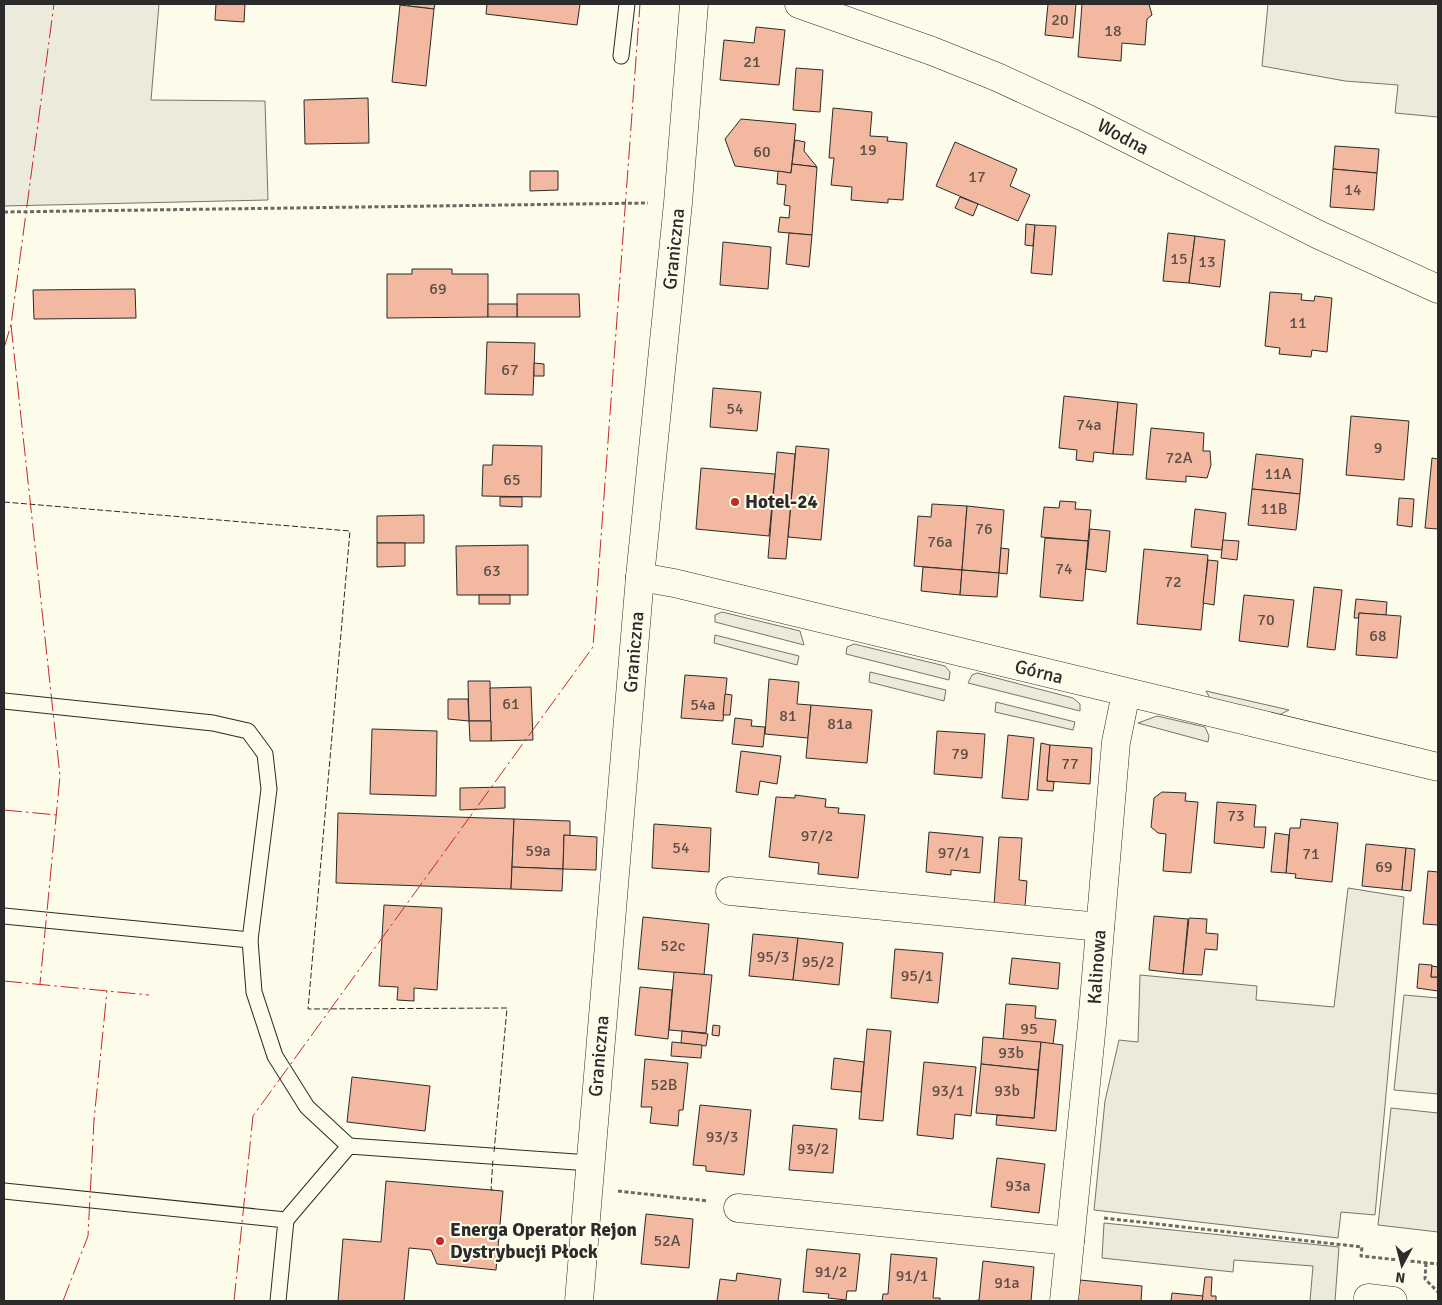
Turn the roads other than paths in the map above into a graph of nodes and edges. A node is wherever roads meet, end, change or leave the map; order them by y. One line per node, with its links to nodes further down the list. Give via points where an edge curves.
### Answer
1 (627, 4): 4 (lane)
2 (694, 4): 6 (street, Graniczna, via 678,203)
3 (799, 4): 5 (street, Wodna, via 997,77 1319,235)
4 (621, 56)
5 (1438, 289)
6 (640, 577): 7 (street, Górna); 15 (street, Graniczna)
7 (1126, 693): 9 (street, Górna); 12 (street, Kalinowa, via 1116,742)
8 (4, 701): 13 (lane, via 213,723 248,731 265,754 269,789)
9 (1438, 768)
10 (730, 891): 12 (street)
11 (4, 916): 13 (lane)
12 (1100, 927): 19 (street, Kalinowa)
13 (250, 940): 14 (lane, via 254,992 274,1056 307,1107)
14 (348, 1146): 15 (lane); 18 (lane)
15 (589, 1176): 21 (street, Graniczna)
16 (4, 1192): 18 (lane)
17 (738, 1208): 19 (street)
18 (286, 1220): 20 (lane)
19 (1072, 1228): 22 (street, Kalinowa)
20 (278, 1301)
21 (579, 1301)
22 (1064, 1301)

